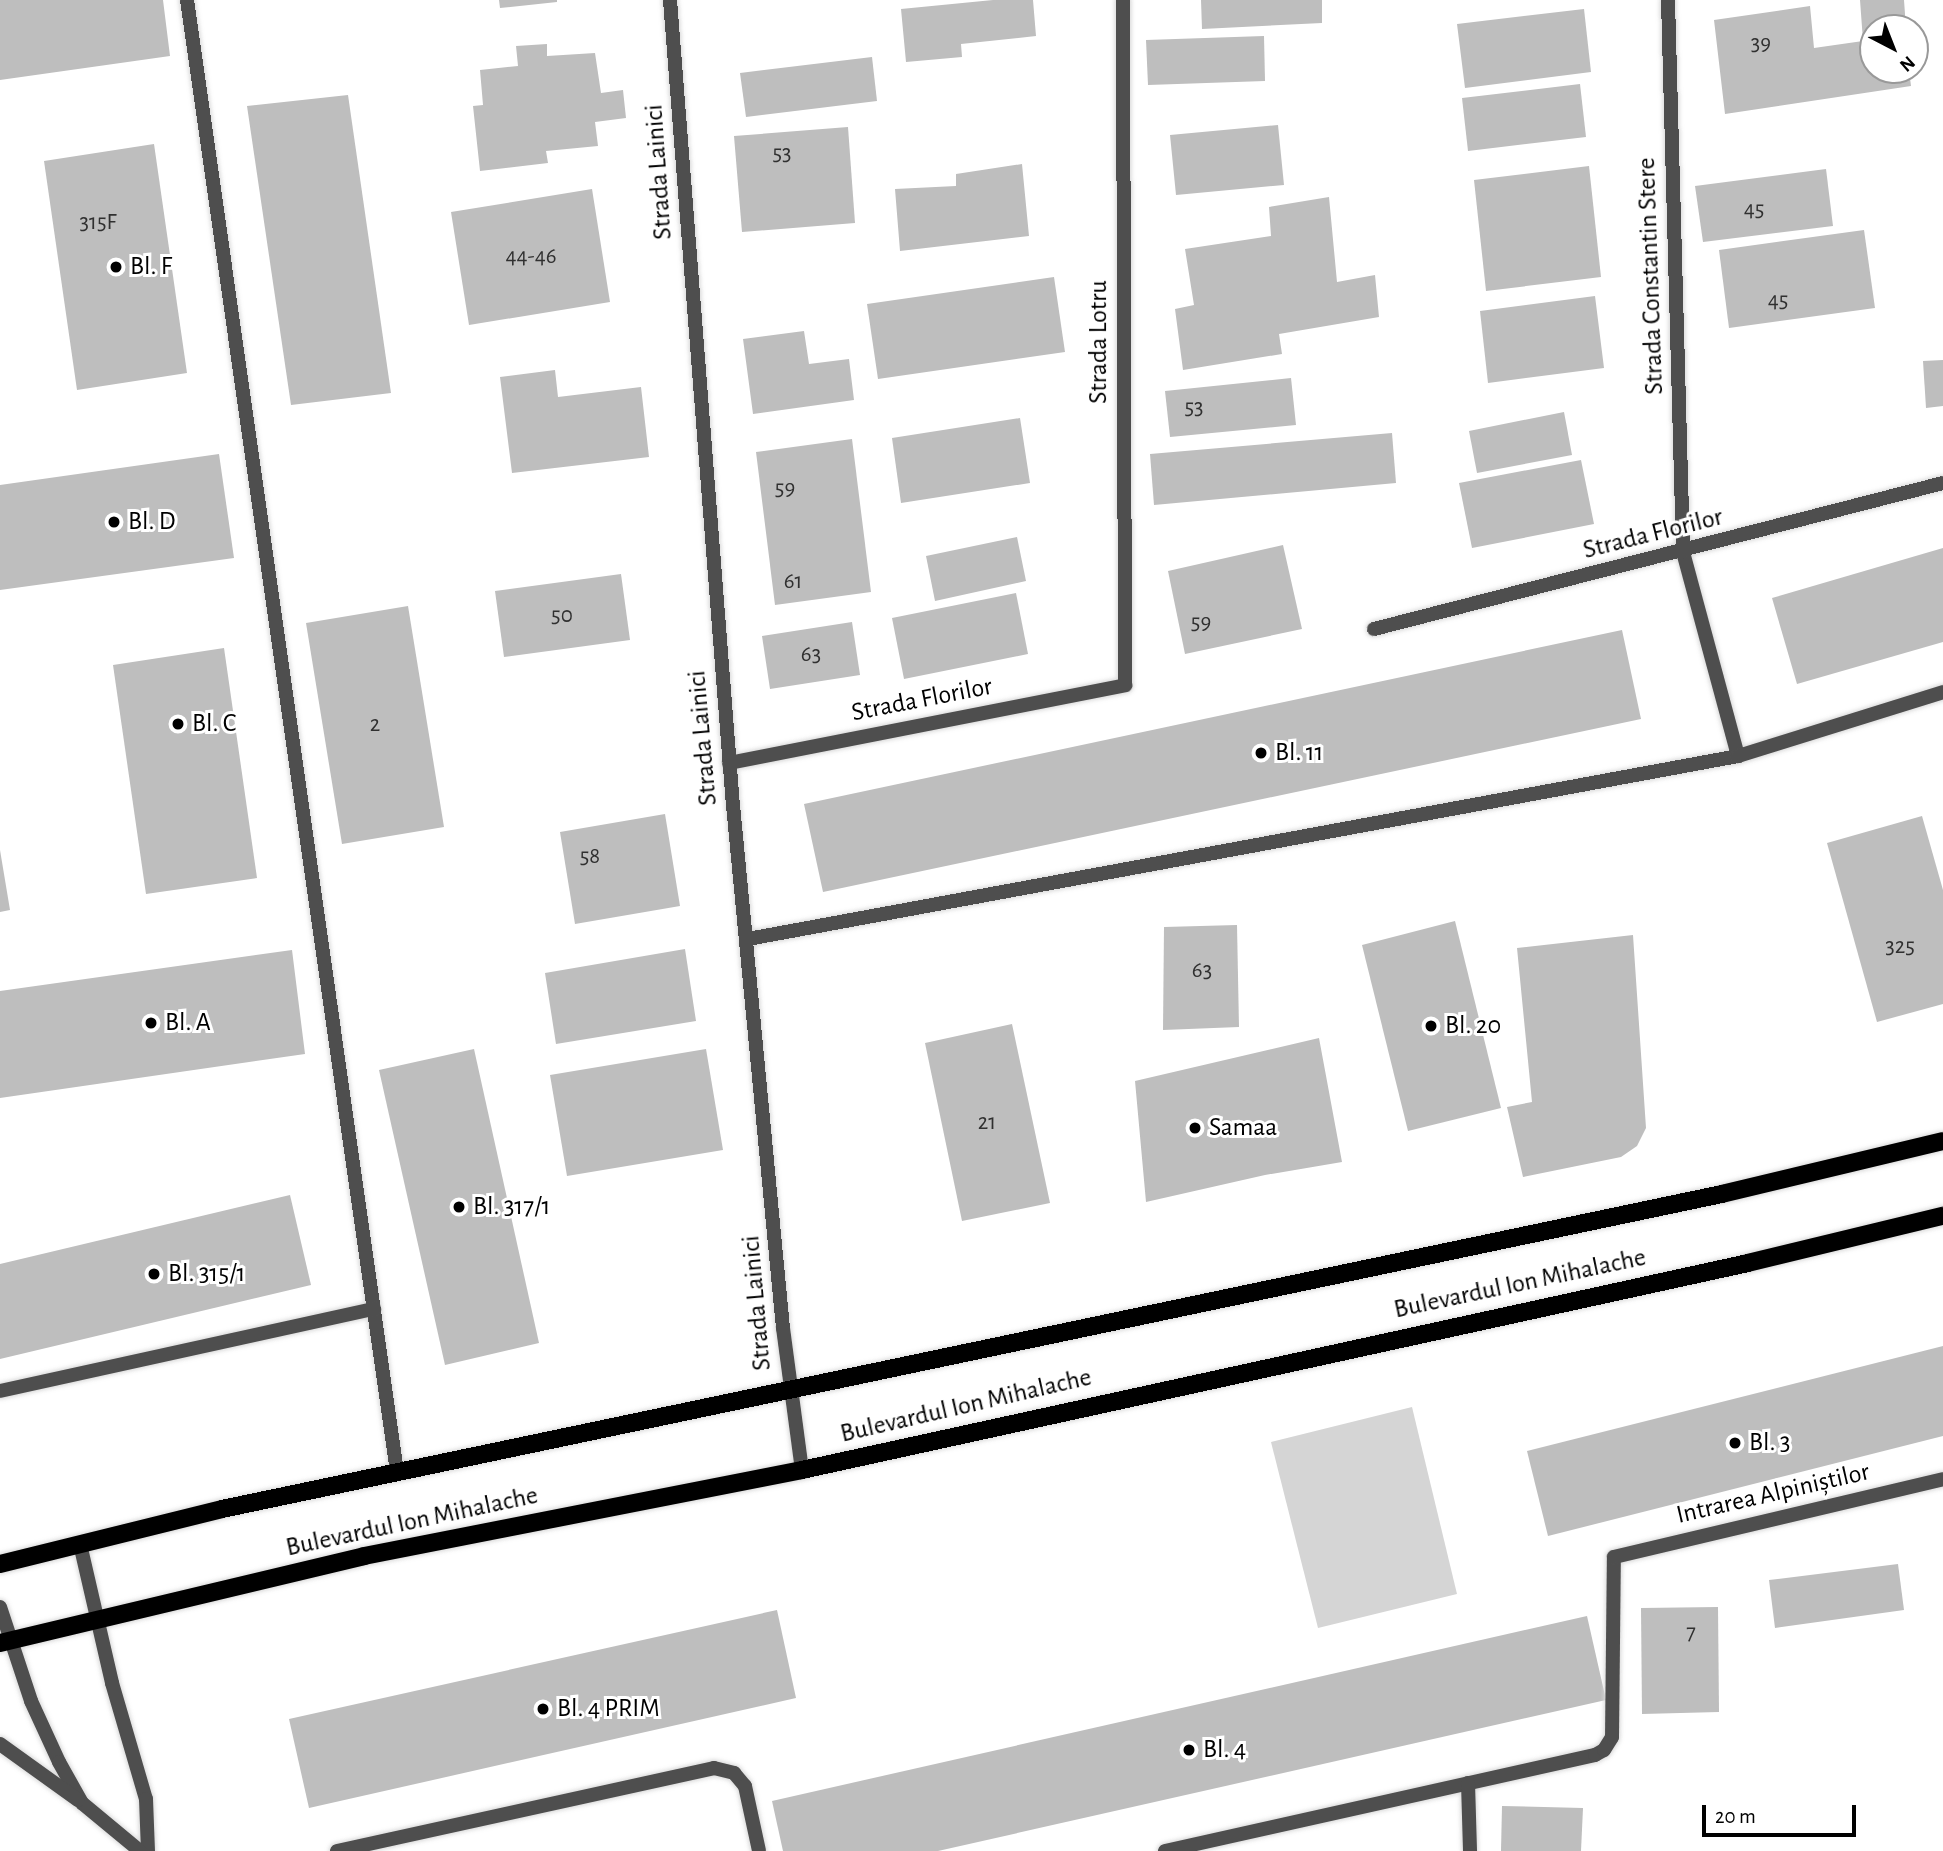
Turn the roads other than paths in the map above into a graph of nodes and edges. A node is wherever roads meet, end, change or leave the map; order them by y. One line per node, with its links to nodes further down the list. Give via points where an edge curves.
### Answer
1 (187, 0): 15 (street)
2 (670, 0): 11 (street, Strada Lainici)
3 (1123, 0): 8 (street, Strada Lotru)
4 (1668, 0): 6 (street, Strada Constantin Stere)
5 (1943, 483): 6 (street, Strada Florilor)
6 (1683, 552): 7 (street, Strada Florilor); 10 (street, Strada Constantin Stere)
7 (1374, 629)
8 (1125, 685): 11 (street, Strada Florilor)
9 (1943, 692): 10 (street)
10 (1738, 756): 12 (street)
11 (729, 763): 12 (street, Strada Lainici)
12 (748, 939): 17 (street, Strada Lainici)
13 (1943, 1142): 17 (main road, Bulevardul Ion Mihalache, via 1709,1197)
14 (1943, 1216): 18 (main road, Bulevardul Ion Mihalache, via 1748,1263)
15 (374, 1309): 16 (street); 19 (street)
16 (0, 1391)
17 (790, 1391): 18 (street, Strada Lainici); 19 (main road, Bulevardul Ion Mihalache)
18 (802, 1470): 24 (main road, Bulevardul Ion Mihalache, via 364,1556)
19 (397, 1472): 21 (main road, Bulevardul Ion Mihalache, via 196,1514)
20 (1943, 1479): 27 (street, Intrarea Alpiniștilor, via 1614,1557 1610,1744 1595,1755)
21 (80, 1544): 22 (main road, Bulevardul Ion Mihalache); 24 (street)
22 (0, 1564)
23 (0, 1607): 25 (street)
24 (98, 1619): 25 (main road, Bulevardul Ion Mihalache); 30 (street, via 146,1799)
25 (5, 1642): 28 (street, via 44,1733)
26 (0, 1744): 28 (street)
27 (1468, 1783): 33 (street); 34 (street)
28 (82, 1803): 29 (street)
29 (140, 1851)
30 (148, 1851)
31 (337, 1851): 32 (street, via 713,1768 734,1773 745,1786)
32 (759, 1851)
33 (1165, 1851)
34 (1470, 1851)

